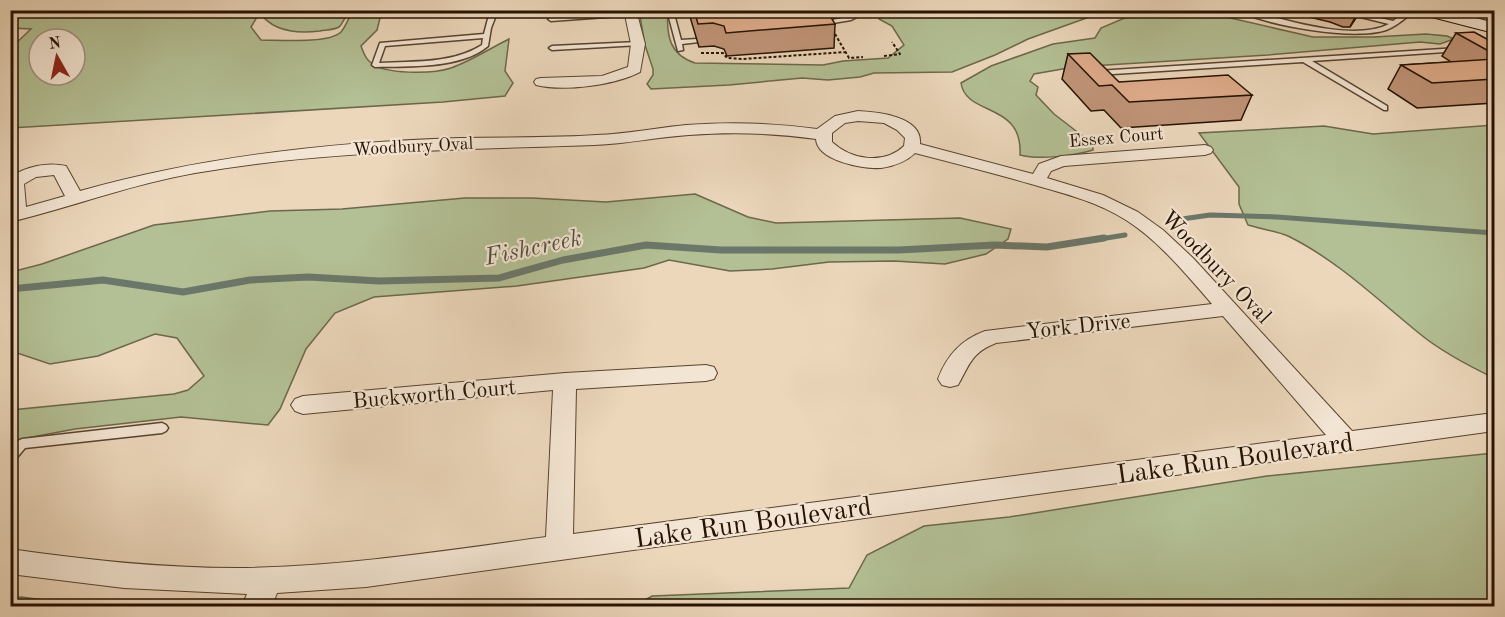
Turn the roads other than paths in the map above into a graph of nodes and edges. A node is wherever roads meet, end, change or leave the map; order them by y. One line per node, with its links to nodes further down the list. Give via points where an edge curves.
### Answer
1 (476, 10): 8 (lane)
2 (670, 10): 17 (lane, via 679,46)
3 (868, 10): 12 (lane, via 849,19)
4 (1238, 10): 15 (lane, via 1332,30)
5 (1335, 10): 11 (lane)
6 (1406, 10): 11 (lane, via 1406,15)
7 (1426, 10): 14 (main road)
8 (494, 12): 16 (lane)
9 (630, 12): 10 (lane); 18 (street)
10 (551, 19)
11 (1394, 23): 15 (lane)
12 (811, 24)
13 (1352, 24): 15 (lane)
14 (1494, 28)
15 (1376, 30)
16 (486, 36): 16 (lane, via 485,45 466,56 375,65 382,44)
17 (697, 41)
18 (638, 44): 19 (lane); 23 (street, via 635,69 613,78)
19 (552, 48)
20 (1471, 49): 21 (lane)
21 (1305, 60): 22 (lane); 24 (lane)
22 (1096, 73)
23 (541, 82)
24 (1384, 108)
25 (823, 135): 26 (street, via 824,143 834,153 858,161 898,158); 26 (street, via 840,119 874,116 904,127 913,138); 29 (street, Woodbury Oval, via 734,128 597,140 458,143 308,153 195,168)
26 (912, 147): 28 (street, Woodbury Oval)
27 (1204, 150): 28 (street, Essex Court, via 1060,162 1045,168)
28 (1037, 180): 31 (street, Woodbury Oval, via 1097,199 1132,216 1170,245)
29 (74, 197): 30 (street, Woodbury Oval); 30 (street, via 60,170 34,172 15,183)
30 (14, 216)
31 (1227, 309): 33 (street, York Drive, via 993,336 970,346 960,356); 38 (street, Woodbury Oval)
32 (706, 374): 34 (street, Buckworth Court)
33 (950, 379)
34 (565, 381): 35 (street, Buckworth Court); 40 (street)
35 (303, 405)
36 (1494, 422): 38 (street, Lake Run Boulevard)
37 (162, 428): 39 (lane, via 22,444)
38 (1348, 442): 40 (street, Lake Run Boulevard)
39 (10, 457)
40 (559, 547): 42 (street, Lake Run Boulevard, via 366,574)
41 (10, 561): 42 (street, Lake Run Boulevard, via 183,580)
42 (267, 579): 43 (street)
43 (257, 606)

